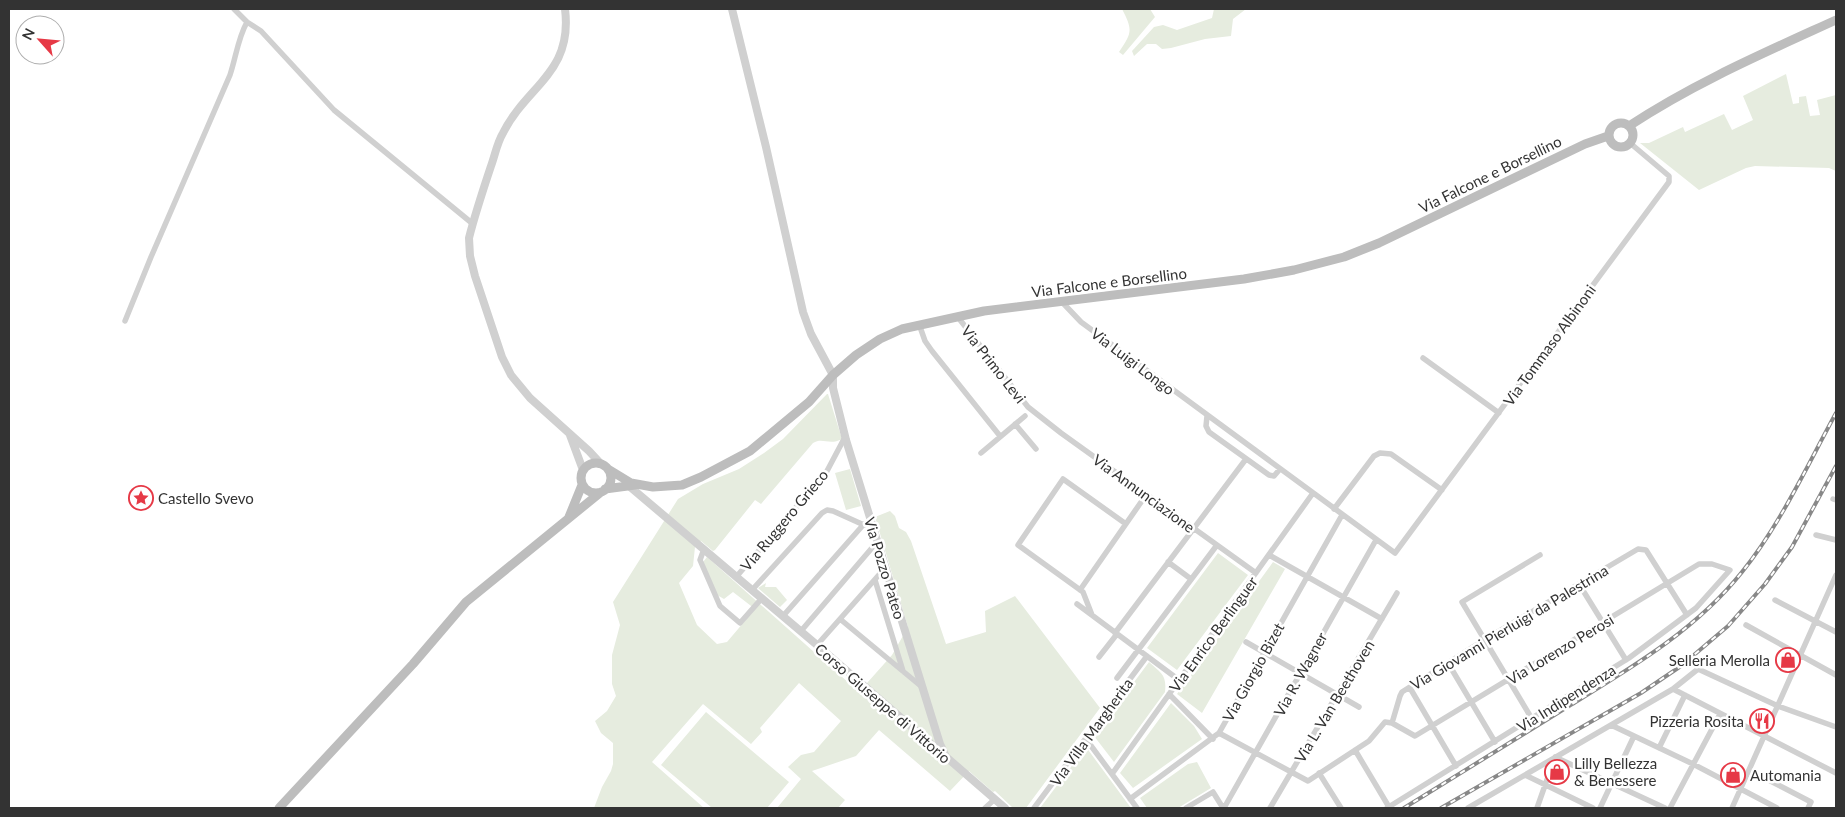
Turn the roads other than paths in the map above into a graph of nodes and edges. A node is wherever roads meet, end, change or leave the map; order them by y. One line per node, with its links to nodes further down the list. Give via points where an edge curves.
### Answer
1 (234, 9): 5 (street)
2 (565, 9): 9 (street, via 560,55 552,71 513,116 502,135)
3 (732, 9): 15 (street, via 803,312)
4 (1836, 20): 6 (main road, via 1747,61 1651,111)
5 (247, 22): 9 (street, via 261,31 334,110); 12 (street, via 230,75)
6 (1629, 126): 7 (main road, via 1622,122 1613,125); 8 (main road, via 1633,136)
7 (1608, 136): 8 (main road, via 1611,143 1619,147); 10 (main road, Via Falcone e Borsellino, via 1344,257 1244,279)
8 (1630, 143): 17 (street, Via Tommaso Albinoni, via 1669,176 1669,182)
9 (472, 224): 21 (street, via 469,238 472,262 502,357 530,398)
10 (1062, 302): 11 (main road, Via Falcone e Borsellino); 19 (street, Via Luigi Longo, via 1081,322)
11 (957, 316): 13 (main road, Via Falcone e Borsellino); 16 (street, Via Primo Levi)
12 (125, 321)
13 (919, 324): 15 (main road, Via Falcone e Borsellino, via 880,339); 22 (street, via 932,351)
14 (1423, 358): 17 (street)
15 (833, 375): 23 (street, Via Pozzo Pateo); 31 (main road, Via Falcone e Borsellino, via 809,402 776,430 750,451 720,468 682,484)
16 (1032, 411): 35 (street, Via Annunciazione)
17 (1499, 413): 33 (street, Via Tommaso Albinoni)
18 (1025, 416): 20 (street)
19 (1207, 416): 26 (street, via 1209,432); 28 (street, Via Luigi Longo)
20 (1015, 424): 22 (street); 24 (street)
21 (569, 433): 27 (street); 29 (street)
22 (1000, 436): 25 (street)
23 (845, 437): 39 (street, Via Pozzo Pateo); 57 (street, Via Ruggero Grieco, via 827,471)
24 (1036, 449)
25 (981, 452)
26 (1246, 458): 28 (street, via 1271,477); 42 (street)
27 (604, 467): 29 (main road, via 589,464); 31 (main road, Via Falcone e Borsellino); 32 (main road, via 610,477)
28 (1280, 469): 34 (street, Via Luigi Longo)
29 (583, 470): 30 (main road)
30 (582, 485): 32 (main road, via 588,491); 38 (main road)
31 (633, 485): 32 (main road, Via Falcone e Borsellino); 48 (street, Corso Giuseppe di Vittorio)
32 (603, 490): 38 (main road)
33 (1442, 490): 36 (street, via 1391,454 1380,453 1374,456); 49 (street, Via Tommaso Albinoni)
34 (1313, 493): 36 (street, Via Luigi Longo); 51 (street, Via Enrico Berlinguer)
35 (1146, 495): 40 (street); 42 (street, Via Annunciazione)
36 (1334, 509): 37 (street, Via Luigi Longo)
37 (1342, 515): 44 (street, Via Luigi Longo); 58 (street, Via Giorgio Bizet)
38 (569, 518): 138 (main road, via 466,602)
39 (870, 518): 41 (street); 46 (street, Via Pozzo Pateo)
40 (1126, 524): 64 (street); 64 (street, via 1063,479 1018,545)
41 (864, 525): 63 (street, via 827,510); 73 (street)
42 (1194, 528): 47 (street, Via Annunciazione); 52 (street)
43 (1816, 535): 45 (street)
44 (1376, 540): 49 (street, Via Luigi Longo); 67 (street, Via R. Wagner)
45 (1836, 540)
46 (877, 542): 53 (street, Via Pozzo Pateo); 79 (street)
47 (1217, 545): 55 (street, Via Annunciazione); 60 (street, Via Villa Margherita)
48 (704, 549): 57 (street, Corso Giuseppe di Vittorio); 68 (street, via 700,560 722,608 740,623)
49 (1395, 553)
50 (1540, 554): 82 (street, via 1462,602)
51 (1269, 555): 55 (street, Via Enrico Berlinguer); 58 (street)
52 (1168, 562): 60 (street); 81 (street)
53 (885, 568): 59 (street); 98 (street, Via Pozzo Pateo)
54 (1730, 570): 61 (street, Via Lorenzo Perosi, via 1699,564); 72 (street, Via Indipendenza)
55 (1256, 573): 96 (street, Via Enrico Berlinguer)
56 (1836, 575): 65 (street)
57 (737, 576): 63 (street, Corso Giuseppe di Vittorio)
58 (1307, 576): 67 (street); 86 (street, Via Giorgio Bizet)
59 (875, 580): 74 (street); 92 (street, Via Pozzo Pateo)
60 (1191, 580): 85 (street, Via Villa Margherita)
61 (1667, 583): 62 (street, Via Giovanni Pierluigi da Palestrina, via 1643,549 1638,549); 72 (street); 77 (street, Via Lorenzo Perosi)
62 (1579, 584): 77 (street); 82 (street, Via Giovanni Pierluigi da Palestrina)
63 (752, 590): 68 (street, Corso Giuseppe di Vittorio)
64 (1080, 590): 71 (street)
65 (1833, 591): 76 (street)
66 (1397, 593): 75 (street, Via L. Van Beethoven)
67 (1343, 597): 75 (street); 93 (street, Via R. Wagner)
68 (762, 598): 73 (street, Corso Giuseppe di Vittorio)
69 (1775, 600): 76 (street)
70 (1077, 604): 71 (street)
71 (1092, 615): 81 (street)
72 (1687, 615): 90 (street, Via Indipendenza)
73 (783, 616): 79 (street, Corso Giuseppe di Vittorio)
74 (840, 619): 84 (street); 92 (street)
75 (1382, 619): 102 (street, Via L. Van Beethoven)
76 (1816, 621): 80 (street); 87 (street)
77 (1603, 622): 90 (street); 97 (street, Via Lorenzo Perosi)
78 (1746, 626): 87 (street)
79 (801, 631): 84 (street, Corso Giuseppe di Vittorio)
80 (1836, 632)
81 (1116, 633): 85 (street); 89 (street)
82 (1484, 640): 91 (street, Via Giovanni Pierluigi da Palestrina); 97 (street)
83 (1246, 642): 86 (street)
84 (816, 644): 123 (street, Corso Giuseppe di Vittorio)
85 (1138, 650): 88 (street); 95 (street, Via Villa Margherita)
86 (1264, 653): 93 (street); 113 (street, Via Giorgio Bizet)
87 (1800, 655): 94 (street); 105 (street)
88 (1147, 656): 96 (street); 117 (street, Via Villa Margherita)
89 (1099, 657)
90 (1626, 660): 108 (street, Via Indipendenza)
91 (1448, 663): 99 (street, Via Giovanni Pierluigi da Palestrina); 104 (street)
92 (903, 671): 98 (street)
93 (1302, 673): 102 (street); 121 (street, Via R. Wagner)
94 (1836, 674)
95 (1117, 678)
96 (1179, 680): 101 (street, Via Enrico Berlinguer)
97 (1508, 680): 104 (street, Via Lorenzo Perosi); 108 (street)
98 (922, 687): 123 (street, Via Pozzo Pateo)
99 (1410, 688): 109 (street, Via Giovanni Pierluigi da Palestrina, via 1402,692); 110 (street)
100 (1673, 689): 103 (street); 105 (street, via 1698,669); 111 (street)
101 (1169, 694): 116 (street); 130 (street, Via Enrico Berlinguer)
102 (1339, 694): 106 (street); 127 (street, Via L. Van Beethoven)
103 (1685, 695): 107 (street); 119 (street)
104 (1471, 702): 110 (street, Via Lorenzo Perosi); 118 (street)
105 (1778, 706): 112 (street); 115 (street)
106 (1359, 707)
107 (1720, 714): 115 (street); 124 (street)
108 (1532, 719): 118 (street, Via Indipendenza)
109 (1392, 723): 110 (street, Via Lorenzo Perosi, via 1415,736); 120 (street, via 1383,724 1372,738)
110 (1432, 725): 125 (street)
111 (1611, 725): 114 (street); 122 (street)
112 (1836, 727)
113 (1219, 733): 116 (street, Via Giorgio Bizet); 121 (street)
114 (1634, 736): 119 (street); 132 (street)
115 (1764, 736): 126 (street); 129 (street)
116 (1213, 738): 136 (street, Via Giorgio Bizet)
117 (1086, 739): 130 (street); 141 (street, Via Villa Margherita)
118 (1495, 742): 125 (street, Via Indipendenza)
119 (1659, 748): 124 (street)
120 (1355, 750): 128 (street); 147 (street)
121 (1256, 753): 127 (street); 144 (street, Via R. Wagner)
122 (1555, 757): 131 (street); 132 (street); 133 (street)
123 (947, 759): 135 (street, Corso Giuseppe di Vittorio)
124 (1694, 764): 134 (street); 152 (street)
125 (1456, 766): 147 (street, Via Indipendenza)
126 (1749, 770): 134 (street); 155 (street, via 1811,802)
127 (1292, 772): 128 (street, via 1308,781); 145 (street, Via L. Van Beethoven)
128 (1319, 773): 146 (street)
129 (1836, 773)
130 (1112, 774): 136 (street)
131 (1525, 775): 133 (street); 137 (street)
132 (1612, 783): 150 (street); 151 (street)
133 (1546, 785): 148 (street); 149 (street)
134 (1740, 789): 153 (street); 154 (street)
135 (995, 799): 139 (street); 140 (street, Corso Giuseppe di Vittorio)
136 (1130, 799): 142 (street)
137 (1473, 807)
138 (279, 808)
139 (985, 808)
140 (1005, 808)
141 (1034, 808)
142 (1137, 808)
143 (1186, 808): 144 (street, via 1213,792)
144 (1224, 808)
145 (1270, 808)
146 (1341, 808)
147 (1388, 808)
148 (1537, 808)
149 (1593, 808)
150 (1600, 808)
151 (1666, 808)
152 (1670, 808)
153 (1732, 808)
154 (1777, 808)
155 (1808, 808)

